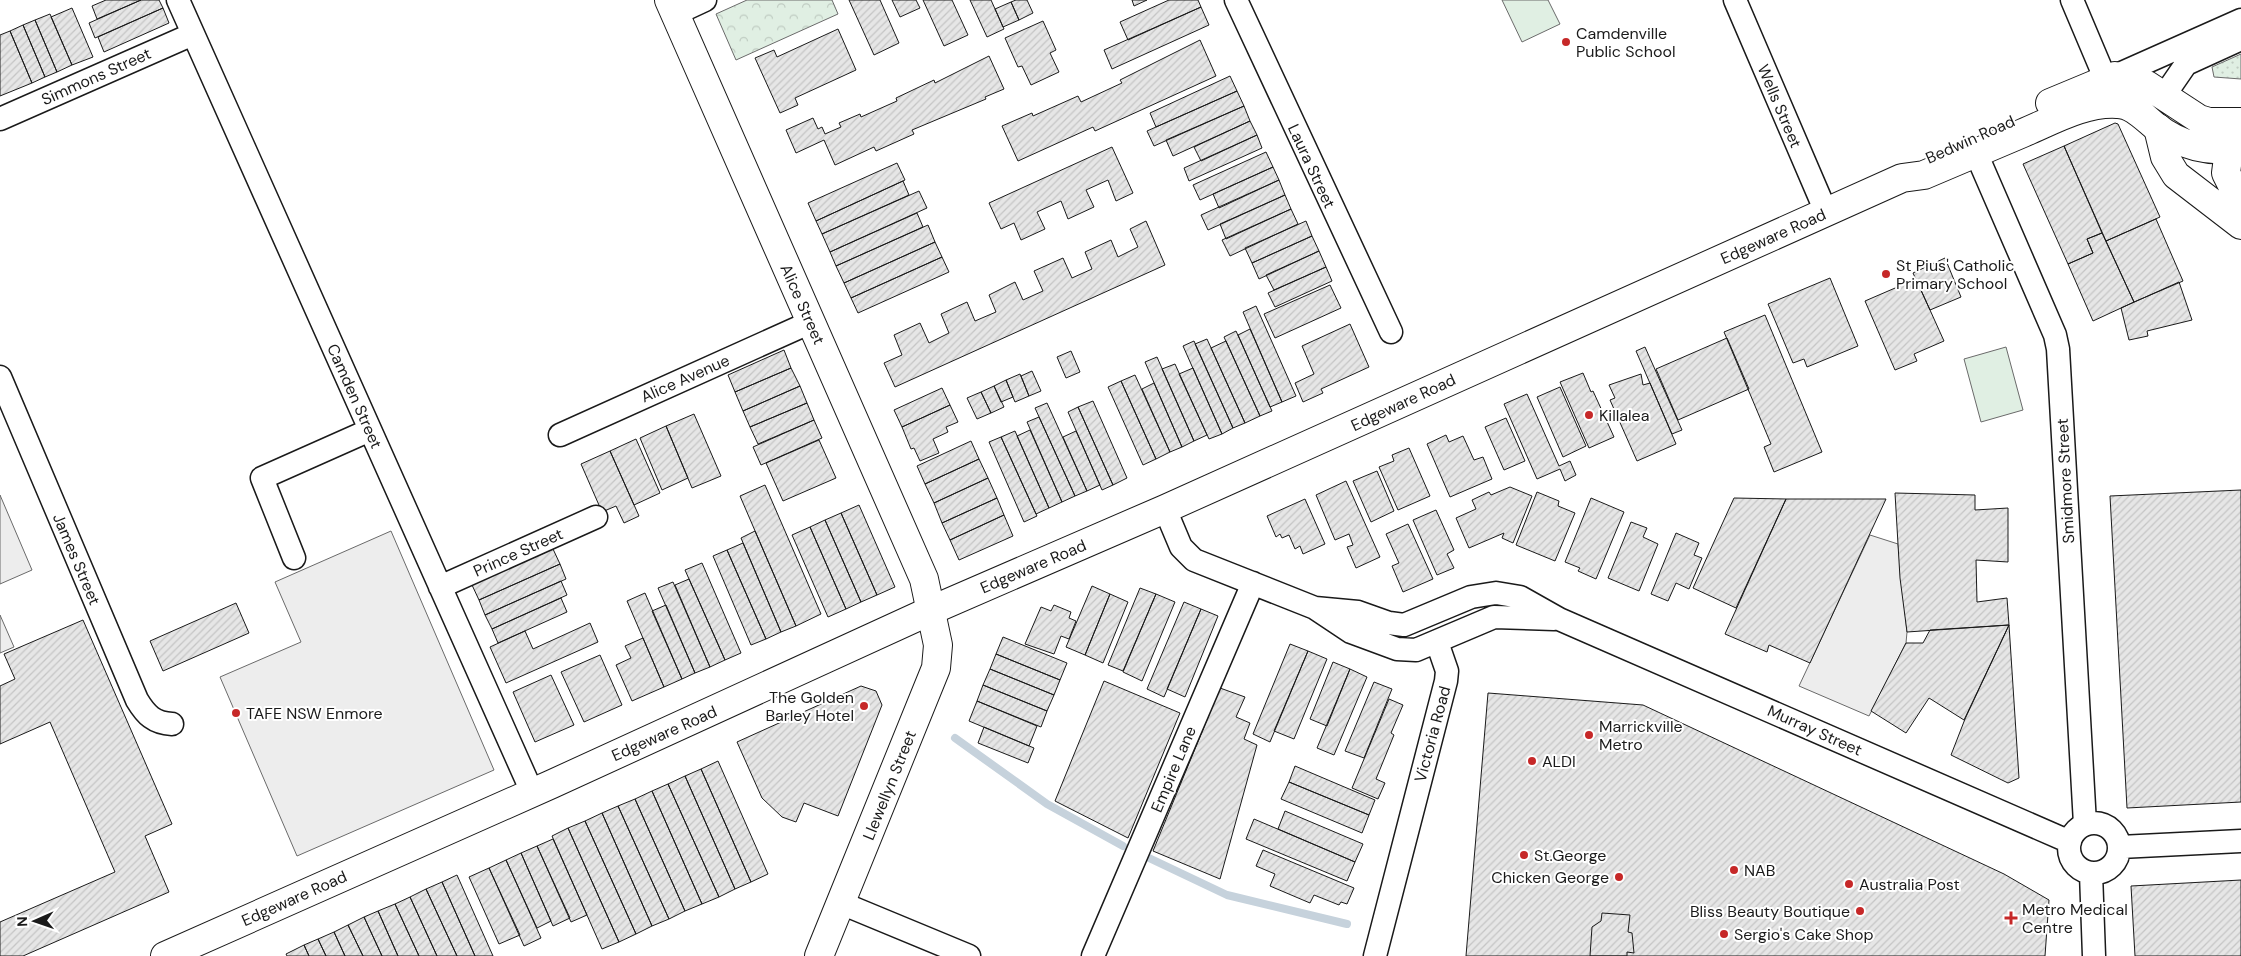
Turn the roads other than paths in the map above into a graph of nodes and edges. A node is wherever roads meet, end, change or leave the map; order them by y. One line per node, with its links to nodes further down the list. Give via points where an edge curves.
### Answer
1 (178, 0): 8 (street, Camden Street)
2 (705, 0): 6 (street)
3 (1236, 0): 21 (street, Laura Street)
4 (1735, 0): 18 (street, Wells Street)
5 (2072, 0): 10 (street)
6 (672, 7): 20 (main road, Alice Street)
7 (2241, 20): 10 (street)
8 (193, 34): 12 (street, Simmons Street); 23 (street, Camden Street)
9 (2241, 39): 11 (street, via 2186,64)
10 (2110, 77): 11 (main road, via 2147,85); 16 (main road, Bedwin Road, via 1919,163)
11 (2164, 96): 14 (main road, via 2199,119)
12 (0, 119)
13 (2158, 128): 14 (main road, Bedwin Road, via 2188,145 2205,149); 15 (main road, Bedwin Road, via 2130,107 2117,104 2084,107); 19 (main road, via 2165,157 2176,174)
14 (2237, 135): 17 (main road, via 2226,174)
15 (1976, 153): 16 (main road, Bedwin Road, via 1924,175); 36 (street, Smidmore Street, via 2055,335 2058,350)
16 (1902, 178): 18 (main road, Edgeware Road)
17 (2241, 203)
18 (1826, 212): 25 (main road, Edgeware Road)
19 (2241, 225)
20 (811, 322): 24 (street, Alice Avenue); 31 (main road, Alice Street, via 924,579)
21 (1391, 332)
22 (0, 377): 34 (street, James Street, via 137,700 143,711 156,721)
23 (370, 430): 27 (street, via 262,478); 29 (street, Camden Street)
24 (560, 435)
25 (1165, 509): 28 (street, via 1187,555); 31 (main road, Edgeware Road)
26 (596, 517): 29 (street, Prince Street)
27 (294, 558)
28 (1253, 583): 30 (street); 45 (street, Empire Lane)
29 (440, 587): 35 (street, Camden Street)
30 (1316, 608): 32 (street, Murray Street, via 1358,612 1404,625 1471,597 1496,593 1520,597); 33 (street, via 1351,632 1397,650 1416,650)
31 (932, 610): 35 (main road, Edgeware Road); 41 (main road, Llewellyn Street, via 938,645 936,668)
32 (1560, 619): 33 (street, Murray Street, via 1494,617); 37 (street, Murray Street)
33 (1437, 642): 46 (street, Victoria Road, via 1447,671 1446,681)
34 (172, 724)
35 (532, 792): 42 (main road, Edgeware Road)
36 (2085, 824): 37 (street, via 2078,828); 39 (street, via 2108,826)
37 (2070, 842): 40 (street, via 2069,851 2076,866)
38 (2241, 842): 39 (street)
39 (2120, 847): 40 (street, via 2115,864 2100,873)
40 (2091, 873): 47 (street)
41 (842, 903): 43 (main road, Llewellyn Street); 44 (street)
42 (165, 956)
43 (819, 956)
44 (968, 956)
45 (1093, 956)
46 (1375, 956)
47 (2094, 956)

